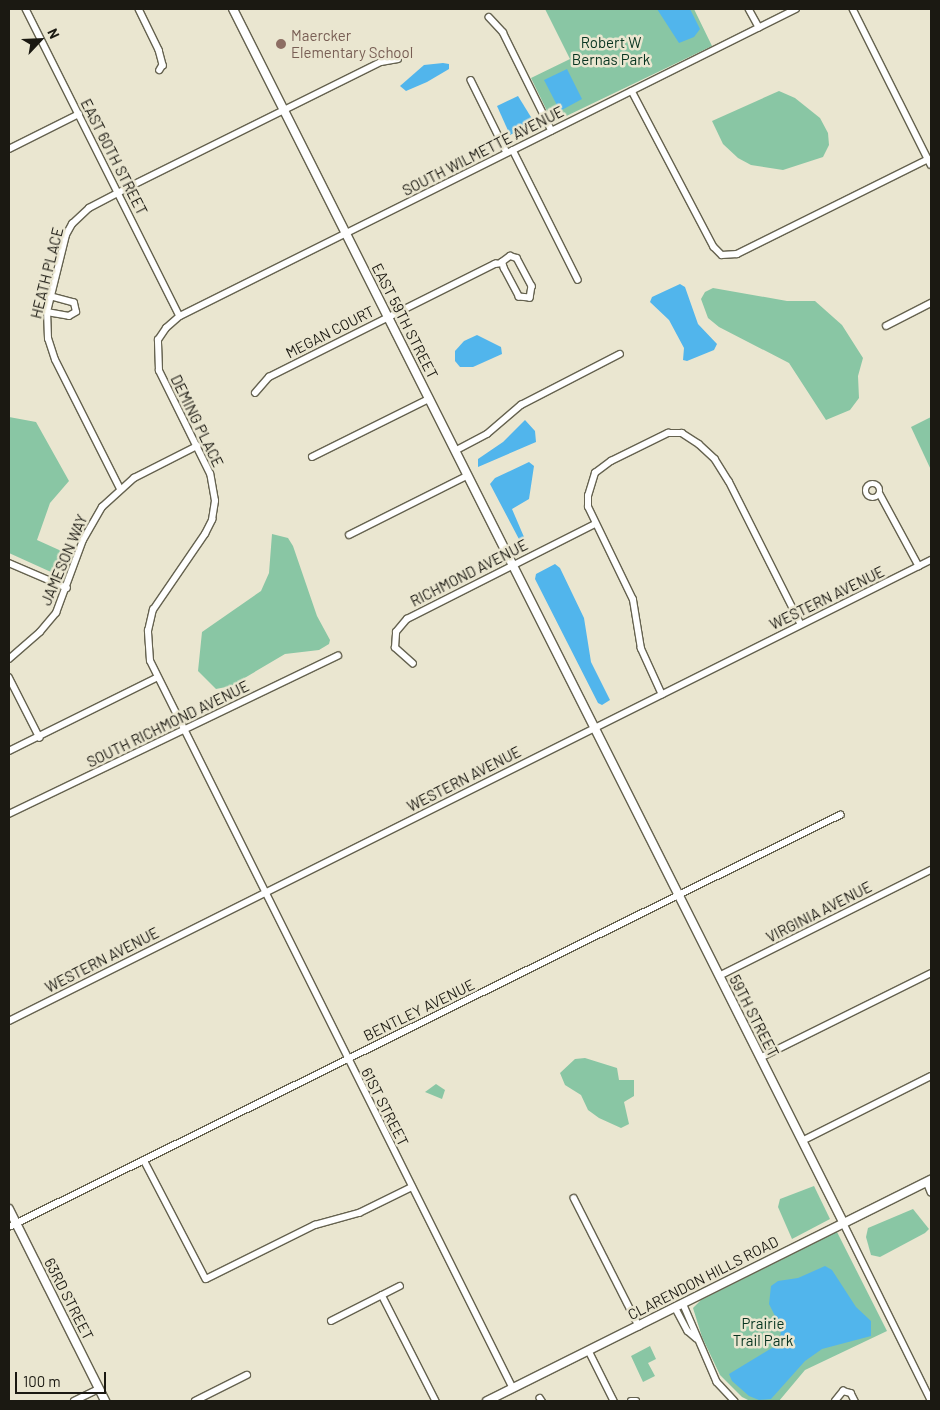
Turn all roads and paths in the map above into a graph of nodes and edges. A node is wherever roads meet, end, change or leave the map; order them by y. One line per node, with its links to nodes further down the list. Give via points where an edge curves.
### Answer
1 (26, 9): 14 (street, EAST 60TH STREET)
2 (139, 9): 10 (street, via 159,50 163,65)
3 (233, 9): 13 (street, EAST 59TH STREET)
4 (749, 9): 8 (street)
5 (796, 9): 8 (street, SOUTH WILMETTE AVENUE)
6 (853, 9): 18 (street)
7 (488, 17): 15 (street, via 503,32)
8 (759, 28): 12 (street, SOUTH WILMETTE AVENUE)
9 (398, 59): 13 (street, HEATH PLACE, via 380,62)
10 (160, 70)
11 (471, 80): 17 (street)
12 (632, 91): 15 (street, SOUTH WILMETTE AVENUE); 18 (street, via 714,247 722,255 736,254)
13 (283, 110): 20 (street, HEATH PLACE); 21 (street, EAST 59TH STREET)
14 (79, 114): 16 (street); 20 (street, EAST 60TH STREET)
15 (552, 131): 17 (street, SOUTH WILMETTE AVENUE)
16 (9, 149)
17 (510, 152): 21 (street, SOUTH WILMETTE AVENUE); 23 (street)
18 (928, 159): 19 (street)
19 (931, 165)
20 (118, 192): 24 (street, HEATH PLACE, via 89,208 72,224 66,235); 27 (street, EAST 60TH STREET)
21 (346, 234): 27 (street, SOUTH WILMETTE AVENUE); 28 (street, EAST 59TH STREET)
22 (502, 263): 22 (street, MEGAN COURT, via 519,297 530,298 532,286 517,258 506,257); 28 (street, MEGAN COURT)
23 (578, 280)
24 (51, 297): 26 (street, HEATH PLACE); 26 (street, via 71,301 76,312 70,316)
25 (931, 303): 29 (street)
26 (48, 312): 37 (street, HEATH PLACE, via 46,327 52,353)
27 (180, 316): 33 (street, DEMING PLACE, via 158,340 157,365)
28 (388, 318): 31 (street, MEGAN COURT, via 270,377); 32 (street, EAST 59TH STREET)
29 (886, 326)
30 (620, 354): 34 (street, via 521,405 487,434)
31 (255, 393)
32 (428, 398): 34 (street, EAST 59TH STREET); 35 (street)
33 (197, 446): 37 (street, JAMESON WAY, via 134,478); 52 (street, DEMING PLACE, via 213,482 214,506 205,534 152,610 148,644)
34 (455, 451): 36 (street, EAST 59TH STREET)
35 (312, 457)
36 (468, 476): 40 (street); 43 (street, EAST 59TH STREET)
37 (120, 489): 45 (street, JAMESON WAY, via 90,526)
38 (880, 494): 44 (street)
39 (595, 524): 43 (street, RICHMOND AVENUE); 46 (street, via 588,496 596,474 611,461 668,433 682,434 708,452 724,471); 53 (street, via 633,600 642,649)
40 (349, 535)
41 (931, 560): 44 (street, WESTERN AVENUE)
42 (9, 563): 45 (street)
43 (512, 565): 47 (street, EAST 59TH STREET); 50 (street, RICHMOND AVENUE, via 400,625 394,640 395,648)
44 (919, 566): 46 (street, WESTERN AVENUE)
45 (67, 588): 49 (street, JAMESON WAY, via 46,626)
46 (801, 624): 53 (street, WESTERN AVENUE)
47 (552, 645): 54 (street, 59TH STREET)
48 (338, 656): 55 (street, SOUTH RICHMOND AVENUE)
49 (9, 659)
50 (413, 664)
51 (9, 677): 56 (street)
52 (156, 678): 55 (street, DEMING PLACE); 56 (street)
53 (662, 695): 54 (street, WESTERN AVENUE)
54 (594, 728): 61 (street, WESTERN AVENUE); 62 (street, 59TH STREET)
55 (182, 730): 58 (street, SOUTH RICHMOND AVENUE); 61 (street, 61ST STREET)
56 (40, 738): 57 (street)
57 (9, 751)
58 (9, 814)
59 (840, 815): 62 (street, BENTLEY AVENUE)
60 (931, 870): 64 (street, VIRGINIA AVENUE)
61 (264, 894): 65 (street, WESTERN AVENUE); 67 (street, 61ST STREET)
62 (678, 896): 64 (street, 59TH STREET); 67 (street, BENTLEY AVENUE)
63 (931, 973): 66 (street)
64 (719, 976): 66 (street, 59TH STREET)
65 (9, 1021)
66 (760, 1058): 69 (street, 59TH STREET)
67 (347, 1059): 70 (street, BENTLEY AVENUE); 72 (street, 61ST STREET)
68 (931, 1076): 69 (street)
69 (802, 1141): 76 (street, 59TH STREET)
70 (144, 1160): 72 (street, via 206,1279 315,1225 359,1213); 77 (street, BENTLEY AVENUE)
71 (929, 1181): 73 (street); 76 (street, CLARENDON HILLS ROAD)
72 (412, 1187): 88 (street, 61ST STREET)
73 (931, 1192)
74 (574, 1198): 83 (street)
75 (9, 1209): 77 (street, 63RD STREET)
76 (843, 1222): 80 (street, CLARENDON HILLS ROAD); 89 (street, 59TH STREET)
77 (12, 1226): 87 (street, 63RD STREET)
78 (400, 1286): 79 (street)
79 (382, 1295): 82 (street); 93 (street)
80 (683, 1303): 81 (street, CLARENDON HILLS ROAD); 84 (street)
81 (675, 1307): 83 (street, CLARENDON HILLS ROAD); 84 (street, via 688,1331)
82 (331, 1320)
83 (639, 1326): 85 (street, CLARENDON HILLS ROAD)
84 (696, 1338): 98 (street, via 718,1382)
85 (589, 1350): 88 (street, CLARENDON HILLS ROAD); 95 (street)
86 (246, 1375): 92 (street)
87 (99, 1389): 90 (street); 91 (street, 63RD STREET)
88 (513, 1389): 94 (street, CLARENDON HILLS ROAD)
89 (931, 1400)
90 (74, 1401)
91 (105, 1401)
92 (195, 1401)
93 (436, 1401)
94 (487, 1401)
95 (614, 1401)
96 (631, 1401): 97 (street)
97 (636, 1401)
98 (735, 1401)
99 (834, 1401): 100 (street, via 843,1391 851,1393)
100 (855, 1401)

